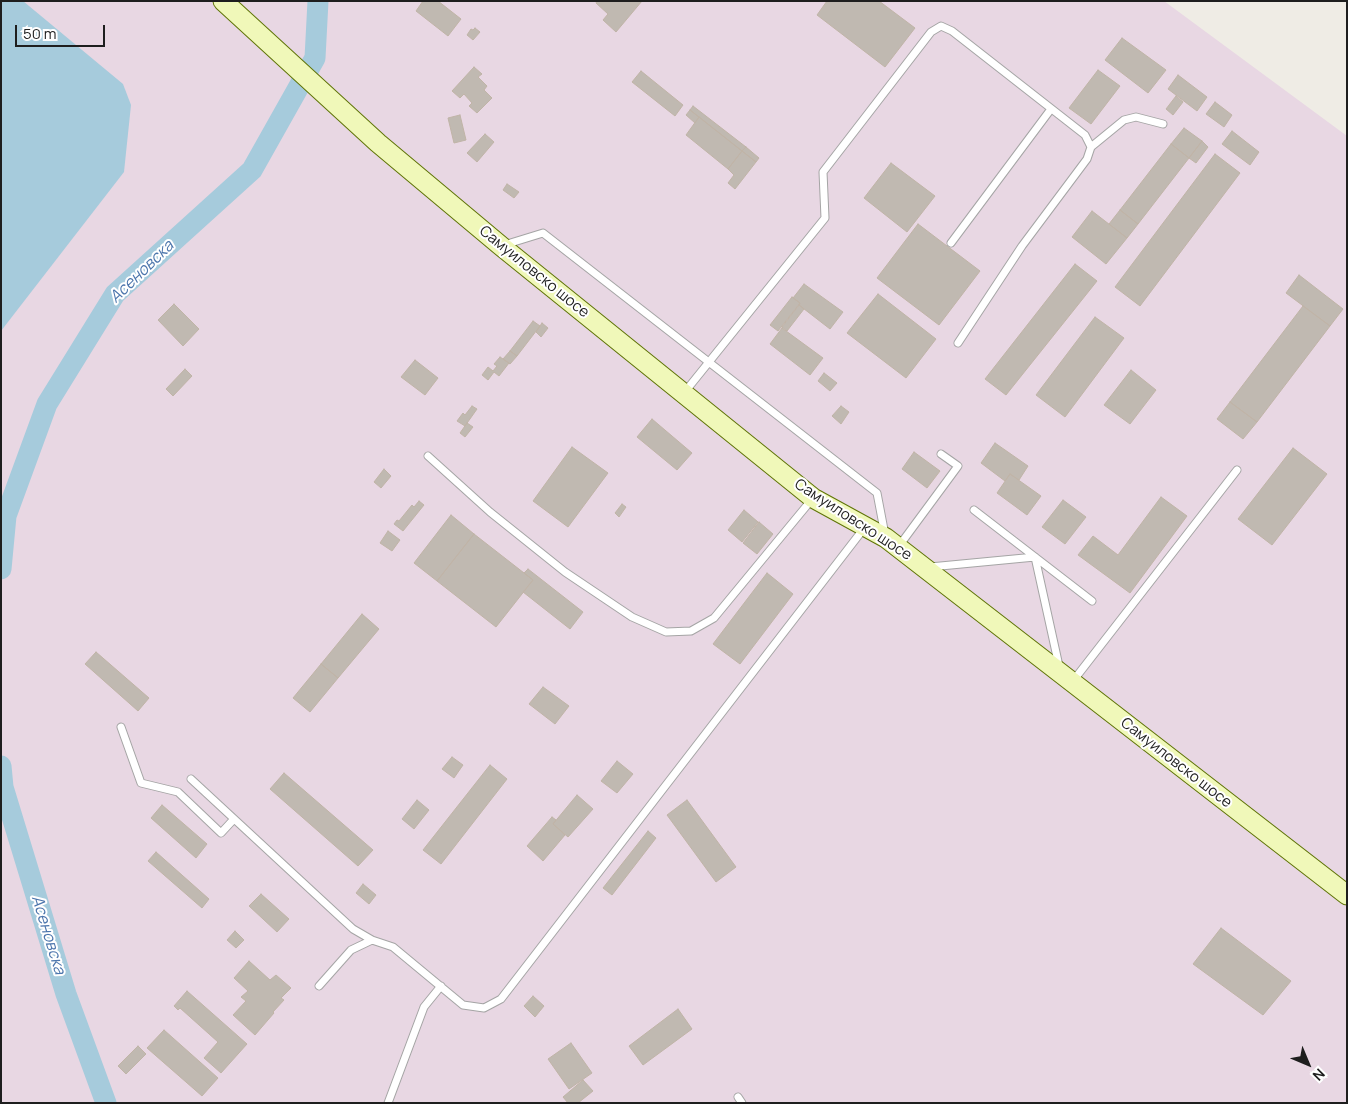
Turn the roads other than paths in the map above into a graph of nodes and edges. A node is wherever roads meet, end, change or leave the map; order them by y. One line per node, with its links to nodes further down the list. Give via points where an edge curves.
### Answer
1 (223, 1): 6 (street, Самуиловско шосе, via 378,143)
2 (1052, 109): 4 (lane, via 1085,135); 5 (lane); 8 (lane, via 952,31 941,26 931,32 823,172 826,218)
3 (1164, 124): 4 (lane, via 1136,117 1124,120)
4 (1091, 147): 7 (lane, via 1087,159 1022,246)
5 (951, 243)
6 (502, 246): 8 (lane, via 543,233); 9 (street, Самуиловско шосе)
7 (958, 344)
8 (708, 363): 9 (lane); 16 (lane, via 877,493)
9 (684, 393): 13 (street, Самуиловско шосе)
10 (941, 454): 16 (lane, via 958,466)
11 (428, 456): 13 (lane, via 490,512 565,572 632,617 666,632 691,631 714,618)
12 (1237, 470): 20 (lane)
13 (813, 498): 15 (street, Самуиловско шосе)
14 (974, 510): 17 (lane)
15 (866, 526): 16 (street, Самуиловско шосе); 27 (lane, via 501,999 484,1008 463,1005)
16 (892, 542): 18 (street, Самуиловско шосе)
17 (1035, 557): 18 (lane); 19 (lane); 20 (lane)
18 (925, 568): 20 (street, Самуиловско шосе)
19 (1092, 601)
20 (1066, 677): 24 (street, Самуиловско шосе)
21 (121, 727): 23 (lane, via 141,783 178,792 222,832)
22 (191, 779): 23 (lane)
23 (234, 819): 25 (lane, via 353,929)
24 (1347, 895)
25 (372, 940): 26 (lane, via 350,950); 27 (lane, via 393,947)
26 (319, 986)
27 (441, 986): 28 (lane, via 424,1007)
28 (388, 1103)

